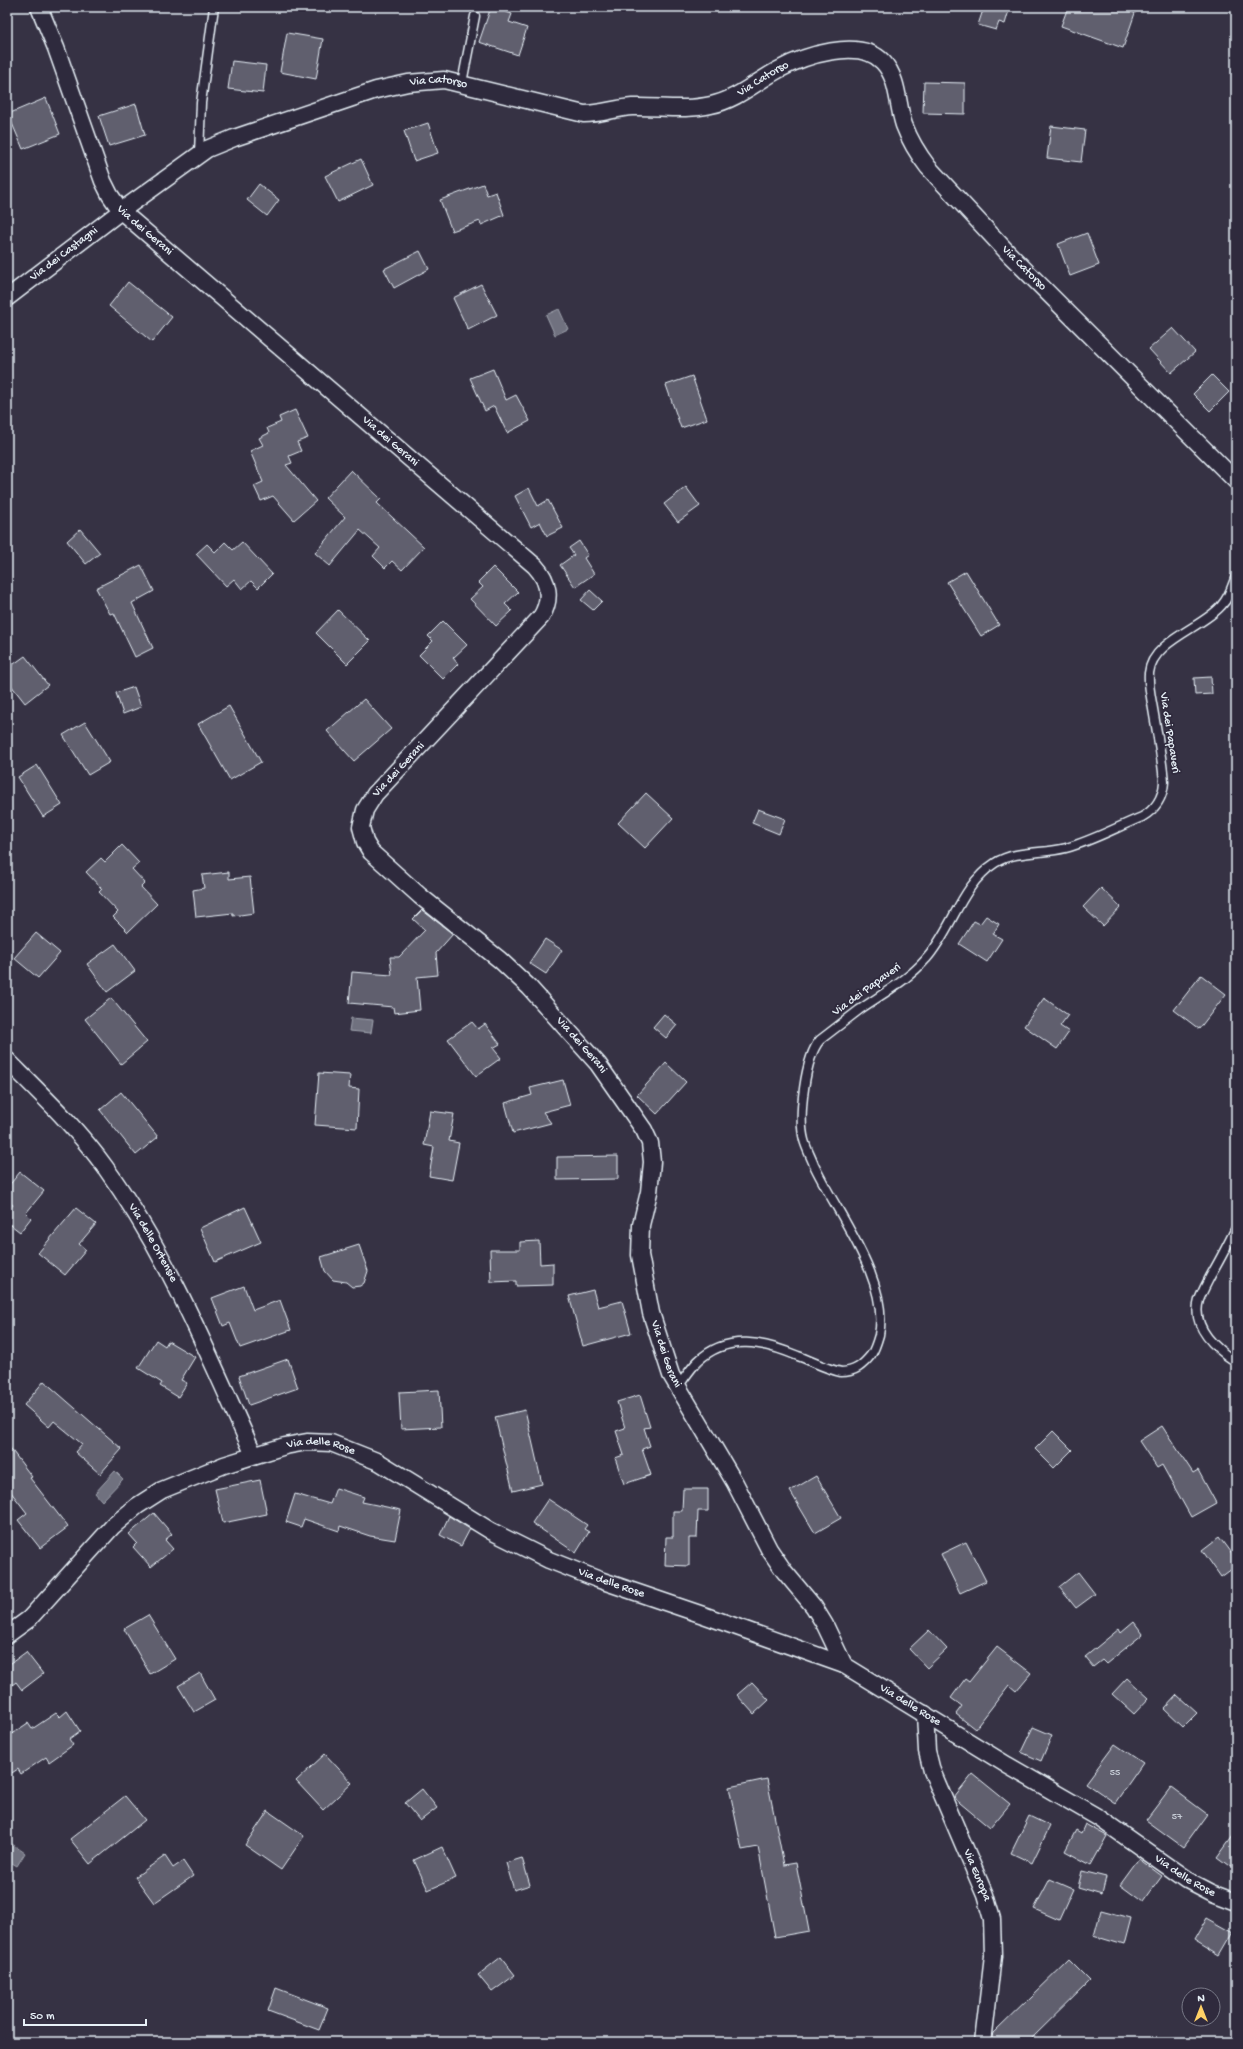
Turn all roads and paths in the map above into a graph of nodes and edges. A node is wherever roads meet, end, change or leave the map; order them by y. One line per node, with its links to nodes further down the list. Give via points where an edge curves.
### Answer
1 (39, 7): 6 (street, Via dei Gerani, via 103,181)
2 (214, 7): 5 (lane, via 201,103)
3 (475, 16): 4 (lane)
4 (462, 83): 5 (street, Via Catorso, via 437,80 390,86 214,145); 8 (street, Via Catorso, via 576,113 600,113 630,107 686,108 711,105 728,99 777,70 800,60 841,50 872,54 883,62 892,74 906,128 916,151 928,167 1010,255)
5 (199, 154): 6 (street, Via Catorso)
6 (121, 211): 7 (street, Via dei Castagni); 13 (street, Via dei Gerani, via 535,566 544,578 548,602 541,617 376,794 363,815 362,832 366,844 377,857 431,906 500,960 537,994 601,1068 644,1130 650,1143 652,1162 649,1192 641,1225 640,1255 653,1319)
7 (7, 298)
8 (1236, 481)
9 (1236, 576): 13 (lane, Via dei Papaveri, via 1230,593 1221,606 1208,618 1165,646 1150,666 1149,687 1164,782 1158,803 1142,817 1074,846 1013,856 991,866 971,888 947,930 926,959 902,981 820,1040 811,1053 804,1093 803,1138 820,1177 874,1279 881,1322 873,1352 860,1366 851,1371 841,1372 769,1345 753,1342 736,1343 717,1349 702,1358)
10 (7, 1060): 14 (street, Via delle Ortensie, via 84,1140 140,1220 185,1302)
11 (1236, 1228): 12 (lane, via 1202,1293 1198,1318 1203,1332 1222,1352)
12 (1236, 1362)
13 (677, 1388): 16 (street, Via dei Gerani, via 735,1483 768,1549 820,1616)
14 (254, 1455): 15 (street, Via delle Rose, via 172,1485 137,1506 96,1544 29,1619); 16 (street, Via delle Rose, via 298,1443 337,1444 387,1467 491,1531 549,1560 597,1580)
15 (7, 1635)
16 (844, 1665): 17 (street, Via delle Rose)
17 (925, 1714): 18 (street, Via delle Rose, via 1028,1778 1099,1818 1187,1880); 19 (street, Via Europa, via 927,1751 932,1771 985,1895 992,1919 993,1956)
18 (1236, 1902)
19 (983, 2042)

